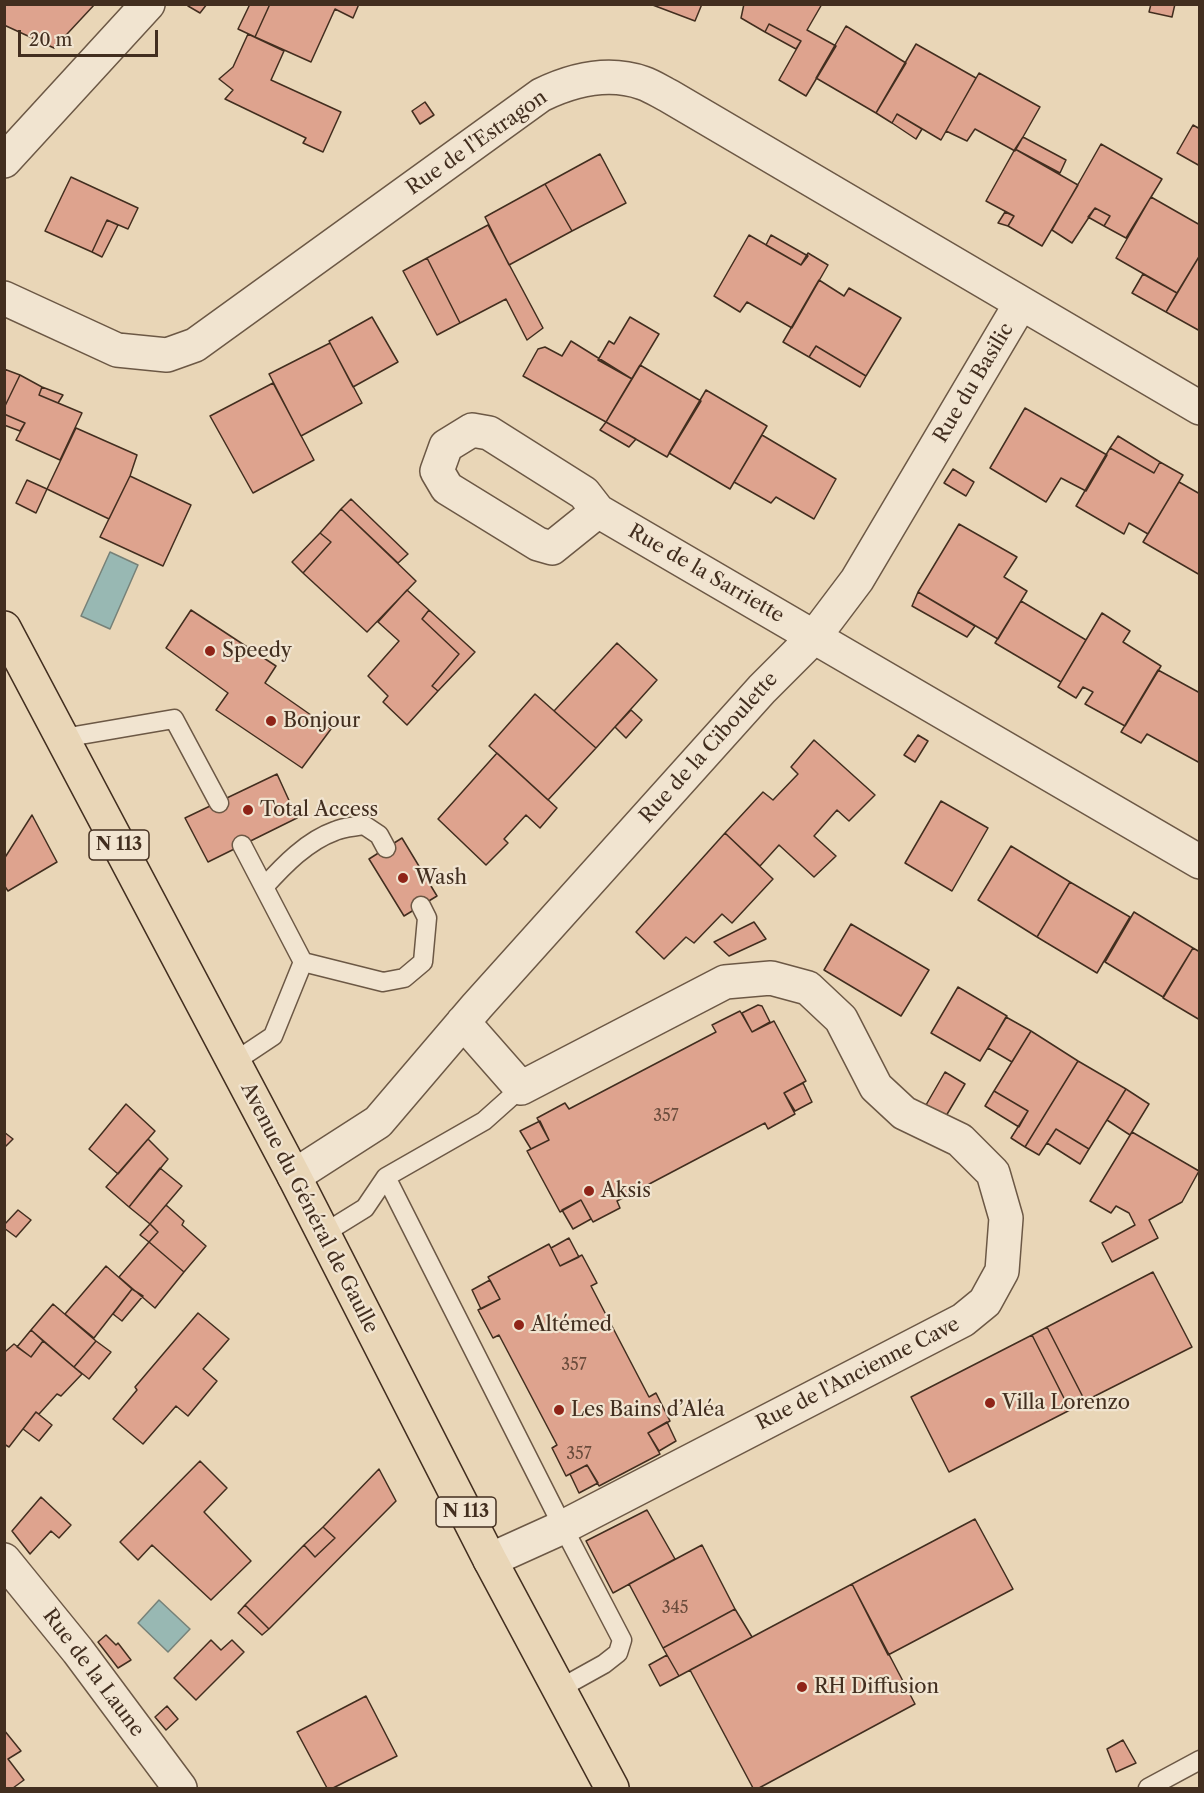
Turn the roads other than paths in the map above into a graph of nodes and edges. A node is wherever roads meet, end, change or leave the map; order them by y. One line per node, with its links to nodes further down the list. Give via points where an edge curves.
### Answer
1 (148, 4): 2 (street)
2 (4, 161)
3 (4, 298): 4 (street, Rue de l'Estragon, via 117,350 167,355 195,345 541,95 562,85 616,77 643,83 669,96)
4 (1022, 303): 5 (street, Rue du Basilic); 8 (street, Rue du Basilic, via 857,580)
5 (1200, 408)
6 (598, 511): 8 (street, Rue de la Sarriette)
7 (4, 628): 9 (main road, Avenue du Général de Gaulle / N 113)
8 (814, 637): 13 (street); 17 (street, Rue de la Ciboulette, via 762,688)
9 (63, 738): 10 (lane, via 174,719); 18 (main road, Avenue du Général de Gaulle / N 113)
10 (219, 802)
11 (242, 845): 14 (lane)
12 (386, 848): 14 (lane, via 379,835 364,825 336,830 312,842)
13 (1200, 862)
14 (264, 887): 16 (lane)
15 (420, 906): 16 (lane, via 427,918 423,962 404,978 383,982)
16 (303, 962): 18 (lane, via 273,1036)
17 (463, 1022): 19 (street); 20 (street, Rue de la Ciboulette, via 378,1122)
18 (234, 1062): 20 (main road, Avenue du Général de Gaulle / N 113)
19 (521, 1088): 21 (lane, via 484,1121); 23 (street, Rue de l'Ancienne Cave, via 725,982 771,978 808,988 841,1019 876,1087 904,1113 960,1140 993,1173 1006,1218 1002,1271 985,1302 963,1320)
20 (294, 1176): 22 (main road, Avenue du Général de Gaulle / N 113)
21 (386, 1177): 22 (lane, via 365,1208); 23 (lane)
22 (323, 1234): 25 (main road, Avenue du Général de Gaulle / N 113)
23 (563, 1527): 25 (street, Rue de l'Ancienne Cave); 26 (lane, via 622,1640 618,1653 604,1664)
24 (4, 1560): 28 (street, Rue de la Laune)
25 (490, 1560): 26 (main road, Avenue du Général de Gaulle / N 113)
26 (559, 1689): 29 (main road, Avenue du Général de Gaulle / N 113)
27 (1200, 1760): 30 (lane)
28 (180, 1788)
29 (612, 1788)
30 (1148, 1788)

